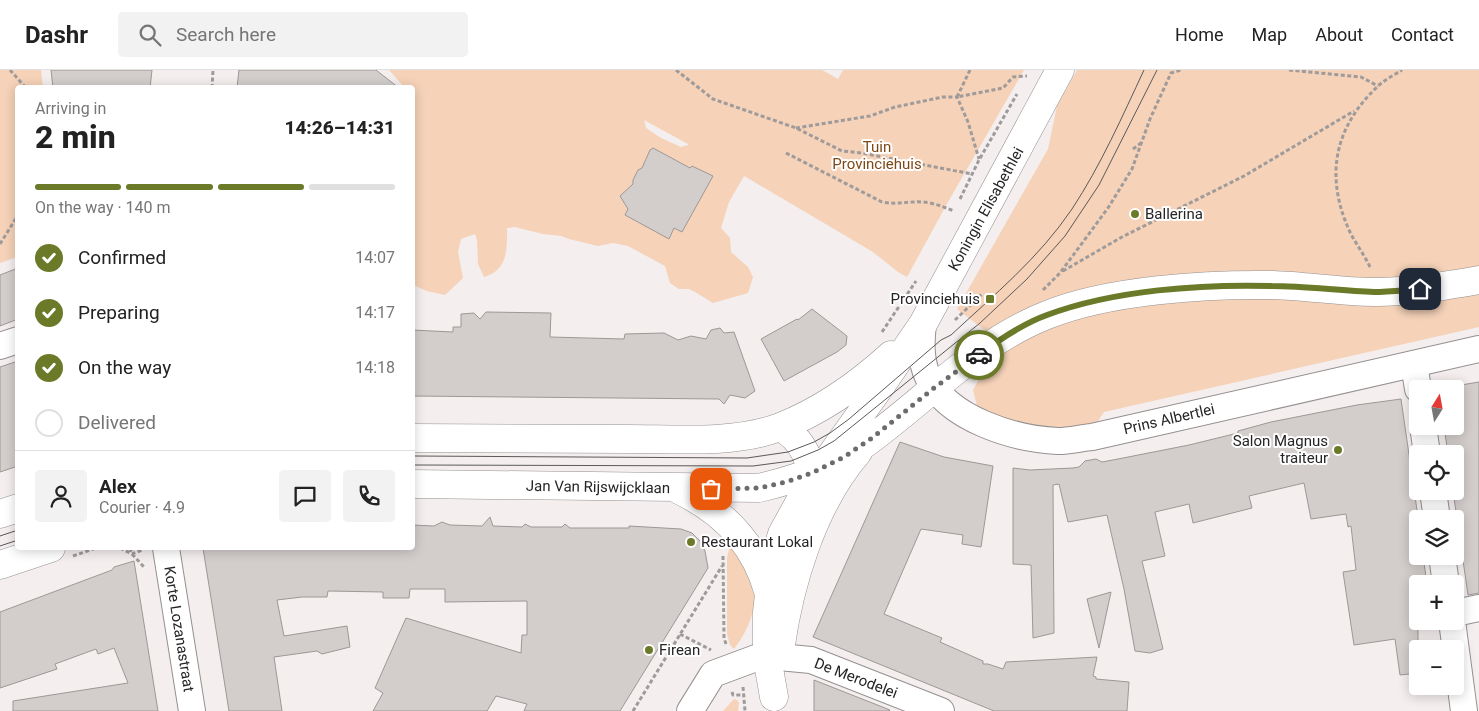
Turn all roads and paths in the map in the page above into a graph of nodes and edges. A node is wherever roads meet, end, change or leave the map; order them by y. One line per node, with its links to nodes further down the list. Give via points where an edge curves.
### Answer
1 (10, 70): 12 (path)
2 (213, 70): 13 (path)
3 (676, 70): 18 (path, via 713,99)
4 (970, 70): 16 (path)
5 (1031, 70): 10 (path)
6 (1060, 70): 36 (main road, Koningin Elisabethlei)
7 (1181, 70): 19 (path, via 1171,73)
8 (1289, 70): 14 (path, via 1361,77)
9 (1402, 70): 14 (path)
10 (1028, 76): 11 (path); 16 (path, via 1013,77 1003,88)
11 (1022, 84)
12 (23, 85)
13 (212, 85)
14 (1378, 86): 17 (path)
15 (1018, 93): 22 (path)
16 (957, 96): 18 (path, via 895,107 870,116); 22 (path)
17 (1354, 111): 28 (path, via 1244,176 1122,237); 31 (path, via 1340,145 1336,166 1338,197 1350,231 1374,275)
18 (796, 128): 23 (path, via 842,151)
19 (1141, 143): 20 (path); 28 (path, via 1132,169 1108,208)
20 (1133, 149)
21 (786, 153): 24 (path, via 882,202 895,205 923,202)
22 (979, 160): 23 (path)
23 (972, 174): 24 (path)
24 (954, 211): 25 (path)
25 (950, 219)
26 (15, 220): 27 (path)
27 (0, 244)
28 (1060, 273): 33 (path)
29 (919, 276): 34 (path)
30 (1479, 280): 31 (main road, Jan Van Rijswijcklaan)
31 (1375, 292): 41 (main road, Jan Van Rijswijcklaan, via 1227,286 1134,294 1090,302 1047,315 1017,329)
32 (983, 293): 35 (path)
33 (1039, 293)
34 (900, 307)
35 (952, 323)
36 (923, 324): 41 (street, Prins Albertlei, via 922,360); 42 (main road, via 848,390); 45 (main road, Koningin Elisabethlei)
37 (15, 341): 38 (street)
38 (0, 346)
39 (1479, 349): 40 (street, Prins Albertlei)
40 (1416, 376): 41 (street, Prins Albertlei, via 1060,441 1016,434 974,420)
41 (934, 388): 44 (main road, Jan Van Rijswijcklaan)
42 (780, 427): 43 (main road, via 746,436 716,438); 45 (main road, via 798,440)
43 (415, 438)
44 (872, 438): 45 (main road, Jan Van Rijswijcklaan); 50 (main road, via 838,479)
45 (816, 474): 47 (main road, Jan Van Rijswijcklaan, via 759,488); 50 (main road); 56 (main road, Koningin Elisabethlei, via 782,534)
46 (415, 484): 47 (main road, Jan Van Rijswijcklaan)
47 (674, 489): 56 (main road, via 712,509 737,532 754,554)
48 (15, 509): 49 (main road)
49 (0, 514)
50 (811, 531): 61 (main road)
51 (45, 550): 55 (main road)
52 (124, 550): 53 (path, via 132,554)
53 (131, 550)
54 (166, 550): 64 (street, Korte Lozanastraat)
55 (0, 565)
56 (768, 592): 61 (main road)
57 (1479, 608): 58 (street)
58 (1464, 611)
59 (1453, 630): 69 (street)
60 (724, 638): 65 (path, via 722,565)
61 (773, 657): 63 (main road); 66 (street, De Merodelei, via 749,660 713,674); 68 (street, De Merodelei, via 811,660)
62 (743, 682): 67 (path)
63 (775, 704)
64 (192, 711)
65 (633, 711)
66 (690, 711)
67 (745, 711)
68 (942, 711)
69 (1464, 711)

